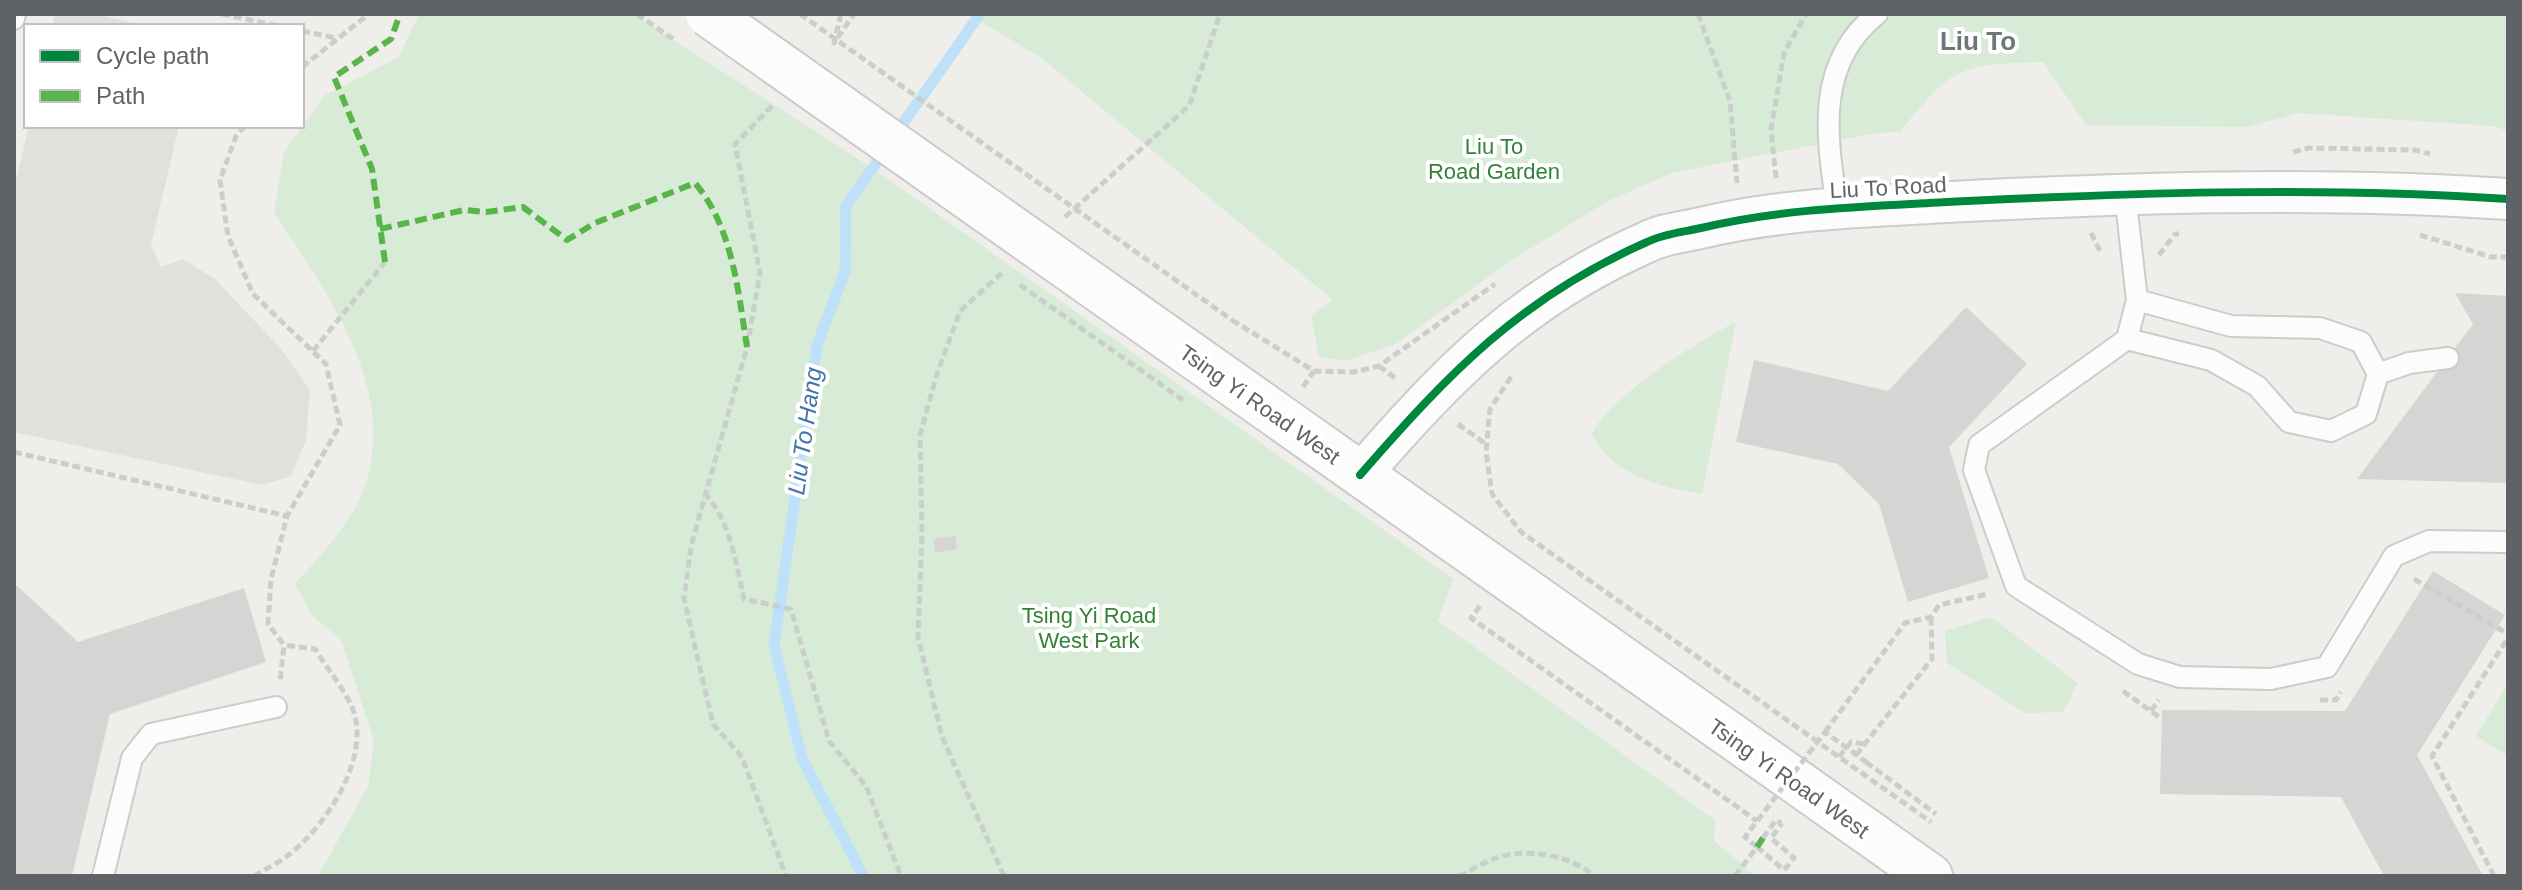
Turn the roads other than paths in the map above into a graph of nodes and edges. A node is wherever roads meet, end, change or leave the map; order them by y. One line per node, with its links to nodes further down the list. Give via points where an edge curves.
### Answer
1 (708, 14): 10 (main road, Tsing Yi Road West, bridge)
2 (1877, 14): 5 (lane, via 1837,67 1830,89 1826,130)
3 (2125, 193): 4 (street, Liu To Road, via 2255,191); 5 (street, Liu To Road); 6 (lane)
4 (2508, 199)
5 (1837, 208): 10 (street, Liu To Road, via 1741,219 1650,240 1586,272 1527,308 1481,346)
6 (2137, 300): 7 (lane); 9 (lane, via 2231,326 2320,328 2361,342)
7 (2127, 339): 9 (lane, via 2211,360 2257,386 2289,422 2331,431 2366,414); 11 (lane, via 1979,445 1974,470 2016,586 2138,664 2180,677 2271,679 2327,667 2394,556 2429,541)
8 (2448, 358): 9 (lane)
9 (2378, 374)
10 (1360, 475): 14 (main road, Tsing Yi Road West)
11 (2508, 542)
12 (276, 707): 13 (lane, via 151,734 132,758)
13 (103, 876)
14 (1930, 876)

